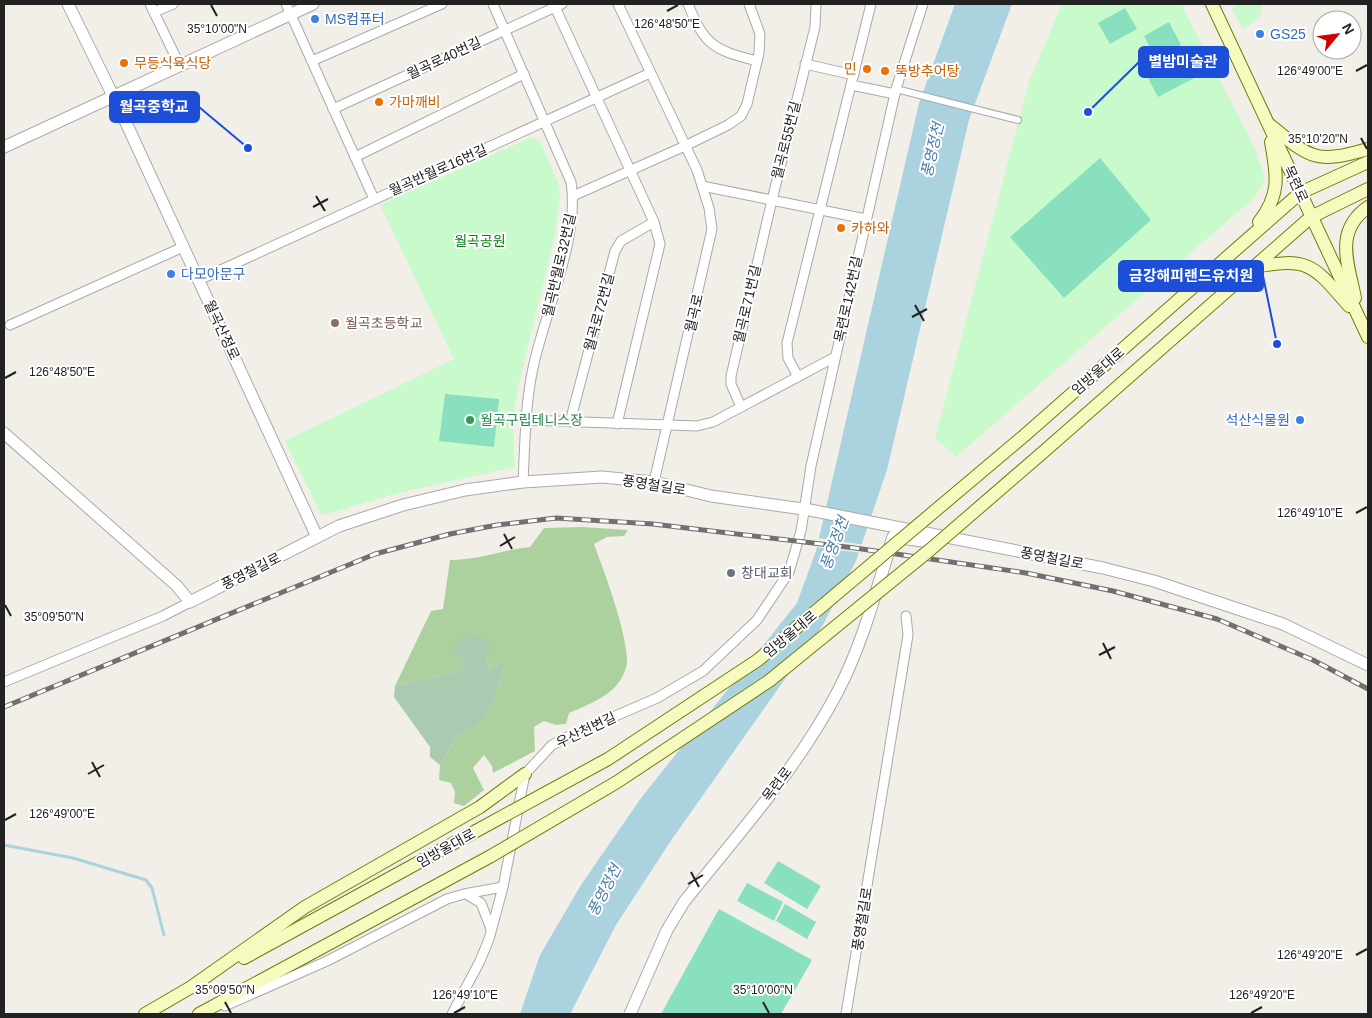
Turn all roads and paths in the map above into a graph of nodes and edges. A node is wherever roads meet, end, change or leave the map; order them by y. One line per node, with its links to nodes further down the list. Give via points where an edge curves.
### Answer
1 (68, 4): 26 (street, 월곡산정로)
2 (173, 4): 14 (street)
3 (314, 4): 15 (street)
4 (442, 4): 17 (street)
5 (493, 4): 16 (street, 월곡반월로32번길)
6 (618, 4): 21 (street, 월곡로)
7 (688, 4): 18 (street, via 697,27 714,46 726,53)
8 (749, 4): 18 (street, via 760,34)
9 (816, 4): 19 (street, 월곡로55번길, via 815,27)
10 (871, 4): 23 (street)
11 (923, 4): 25 (street, 목련로142번길)
12 (1212, 4): 31 (main road, 목련로)
13 (558, 5): 16 (street, 월곡로40번길); 27 (street, 월곡로40번길)
14 (152, 8): 20 (street)
15 (288, 9): 17 (street, 월곡반월로16번길); 20 (street)
16 (504, 30): 22 (street, 월곡반월로32번길); 28 (street, 월곡로40번길)
17 (312, 61): 28 (street, 월곡반월로16번길)
18 (757, 61): 32 (street, via 741,116)
19 (805, 64): 23 (street); 43 (street, 월곡로55번길)
20 (180, 66): 26 (street)
21 (650, 73): 27 (street, 월곡반월로16번길); 32 (street, 월곡로)
22 (524, 74): 30 (street, 월곡반월로32번길); 35 (street)
23 (854, 74): 24 (street)
24 (850, 89): 25 (street); 45 (street)
25 (899, 91): 29 (street); 47 (street, 목련로142번길)
26 (114, 96): 33 (street); 50 (street, 월곡산정로)
27 (597, 98): 30 (street, 월곡반월로16번길); 37 (street, 월곡로40번길)
28 (333, 109): 35 (street, 월곡반월로16번길)
29 (1018, 120)
30 (545, 122): 41 (street, 월곡반월로32번길, via 571,182); 42 (street, 월곡반월로16번길)
31 (1267, 122): 34 (main road, via 1304,152 1320,158 1339,157); 40 (main road, 목련로); 49 (main road, via 1276,172 1275,194 1266,213)
32 (685, 146): 37 (street); 38 (street, 월곡로)
33 (4, 147)
34 (1368, 149)
35 (355, 157): 42 (street, 월곡반월로16번길)
36 (1368, 162): 40 (main road, 임방울대로)
37 (630, 171): 41 (street); 48 (street)
38 (702, 186): 43 (street); 62 (street, 월곡로, via 712,229 710,246)
39 (1368, 189): 46 (main road, 임방울대로)
40 (1300, 193): 46 (main road, 목련로); 49 (main road, 임방울대로)
41 (573, 196): 59 (street, 월곡반월로32번길, via 562,261 533,369)
42 (374, 199): 52 (street)
43 (772, 200): 45 (street); 58 (street, 월곡로71번길, via 731,376 731,384)
44 (1368, 207): 53 (main road, via 1352,221 1346,244)
45 (819, 210): 47 (street); 57 (street, via 787,343 788,358)
46 (1311, 217): 51 (main road, 임방울대로); 53 (main road, 목련로)
47 (866, 219): 56 (street, 목련로142번길)
48 (654, 222): 60 (street, 월곡로72번길, via 621,241 615,251); 61 (street, via 660,244)
49 (1243, 243): 77 (main road, 임방울대로, bridge, via 1025,435 758,660 608,759)
50 (183, 246): 52 (street, 월곡산정로); 54 (street)
51 (1254, 267): 53 (main road, via 1293,262 1310,267 1322,275); 79 (main road, 임방울대로, bridge, via 931,549 769,681 618,782 491,856)
52 (199, 280): 68 (street, 월곡산정로)
53 (1359, 317): 55 (main road, 목련로)
54 (10, 325)
55 (1368, 337)
56 (835, 357): 57 (street); 66 (street, 목련로142번길, via 811,466)
57 (798, 377): 58 (street)
58 (742, 407): 62 (street, via 713,422 696,426)
59 (526, 420): 60 (street); 64 (street, 월곡반월로32번길)
60 (570, 422): 61 (street)
61 (617, 424): 62 (street)
62 (667, 425): 65 (street, 월곡로)
63 (4, 433): 69 (street, via 177,586)
64 (523, 482): 65 (street, 풍영철길로, via 602,477); 68 (street, 풍영철길로, via 465,490 403,505 339,526)
65 (654, 482): 66 (street, 풍영철길로, via 711,496)
66 (807, 509): 67 (street, 풍영철길로); 73 (street, 우산천변길, via 793,562 783,582 735,643 703,671 665,693 566,737 552,746)
67 (897, 533): 71 (street, 풍영철길로, via 961,547 972,542 1065,559 1154,581 1283,624); 82 (street, 목련로, via 839,690 806,746 684,902 667,930)
68 (317, 537): 69 (street, 풍영철길로)
69 (190, 602): 72 (street)
70 (906, 616): 83 (street, 풍영철길로, via 908,635)
71 (1368, 666)
72 (4, 682)
73 (525, 774): 74 (street); 77 (main road, via 465,816 305,907)
74 (503, 887): 75 (street); 76 (street)
75 (466, 893): 76 (street, via 482,903); 80 (street, via 327,961)
76 (492, 930): 81 (street)
77 (194, 985): 78 (main road, 임방울대로)
78 (144, 1014)
79 (199, 1014)
80 (206, 1014)
81 (452, 1014)
82 (630, 1014)
83 (846, 1014)

